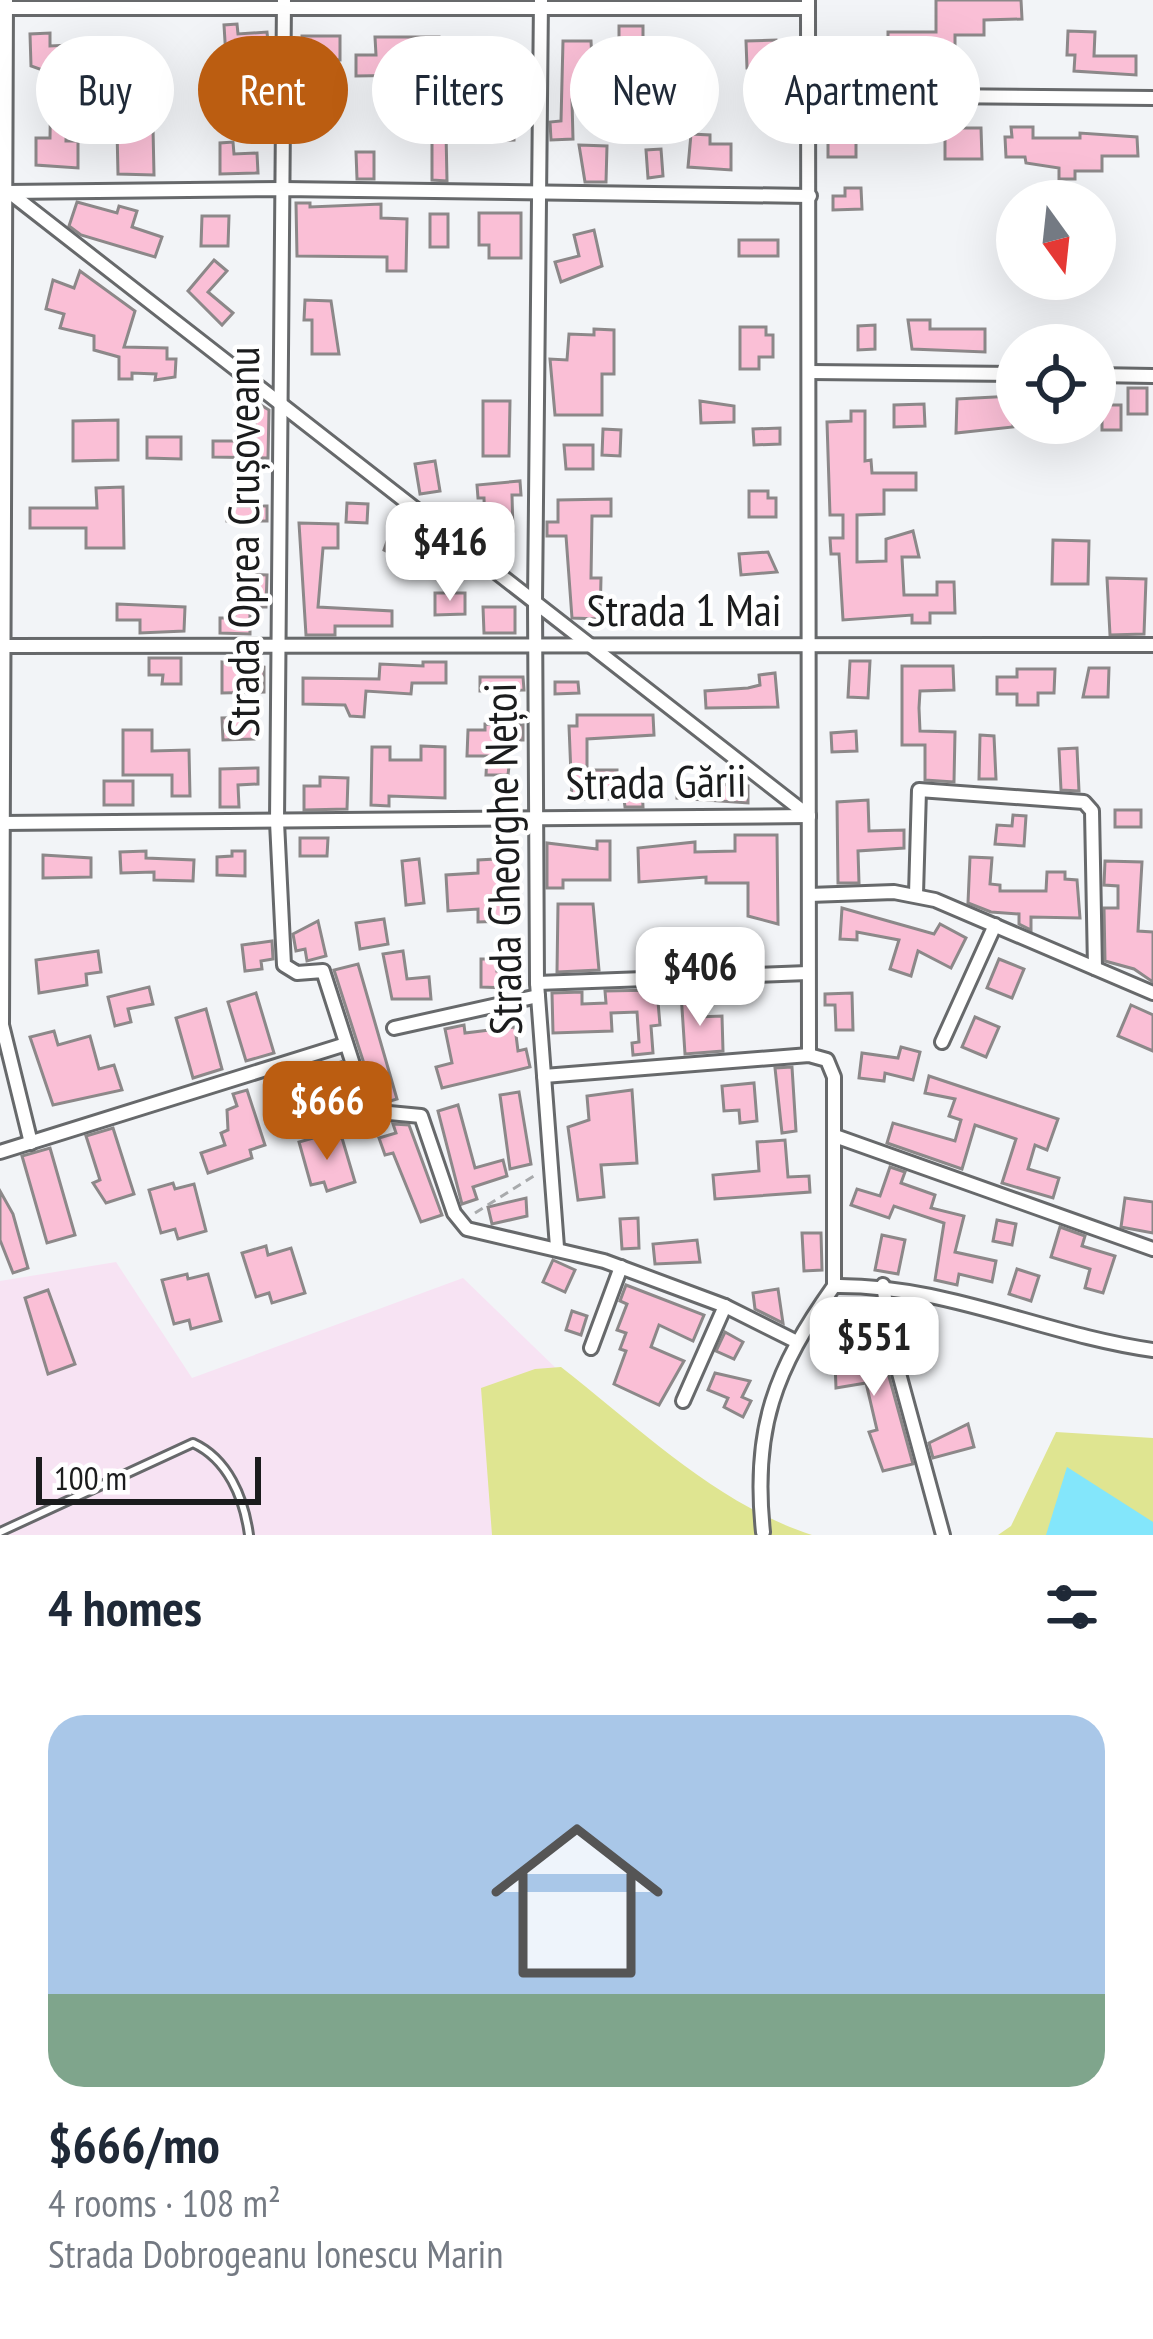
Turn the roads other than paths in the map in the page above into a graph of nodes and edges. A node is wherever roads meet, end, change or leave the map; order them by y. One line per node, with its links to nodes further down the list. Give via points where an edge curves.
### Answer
1 (284, 4): 2 (street); 4 (street); 9 (street, Strada Oprea Crușoveanu)
2 (541, 4): 3 (street); 11 (street, Strada Gheorghe Nețoi)
3 (808, 4): 5 (street)
4 (4, 6): 10 (street)
5 (809, 36)
6 (980, 96): 7 (street)
7 (1153, 98)
8 (810, 144): 12 (street)
9 (282, 189): 10 (street); 11 (street); 17 (street, Strada Oprea Crușoveanu)
10 (3, 190): 17 (street); 20 (street)
11 (538, 191): 12 (street); 18 (street, Strada Gheorghe Nețoi)
12 (810, 196): 13 (street)
13 (810, 372): 14 (street); 23 (street)
14 (996, 374)
15 (1116, 375): 16 (street)
16 (1153, 376)
17 (281, 400): 18 (street); 24 (street, Strada Oprea Crușoveanu)
18 (535, 602): 21 (street, Strada Gheorghe Nețoi); 22 (street)
19 (1153, 645): 23 (street, Strada 1 Mai)
20 (3, 646): 24 (street, Strada 1 Mai); 28 (street)
21 (535, 646): 22 (street, Strada 1 Mai); 24 (street, Strada 1 Mai); 26 (street, Strada Gheorghe Nețoi)
22 (589, 646): 23 (street, Strada 1 Mai); 25 (street)
23 (812, 646): 25 (street)
24 (279, 649): 27 (street, Strada Oprea Crușoveanu)
25 (809, 817): 26 (street, Strada Gării); 30 (street)
26 (537, 819): 27 (street, Strada Gării); 34 (street, Strada Gheorghe Nețoi)
27 (277, 822): 28 (street, Strada Gării); 39 (street, Strada Oprea Crușoveanu, via 284,965 297,973 323,970)
28 (2, 824): 37 (street)
29 (916, 894): 30 (street); 31 (street); 32 (street, via 919,790 1084,802 1092,811)
30 (809, 895): 33 (street)
31 (995, 925): 32 (street); 38 (street)
32 (1095, 968): 35 (street)
33 (808, 974): 34 (street); 40 (street)
34 (538, 990): 36 (street); 41 (street, Strada Gheorghe Nețoi)
35 (1153, 993)
36 (394, 1028)
37 (2, 1040): 43 (street)
38 (942, 1042)
39 (346, 1044): 43 (street); 45 (street, via 368,1111 421,1116 464,1226)
40 (809, 1055): 41 (street); 42 (street, via 831,1067)
41 (544, 1076): 45 (street, Strada Gheorghe Nețoi)
42 (835, 1136): 46 (street); 49 (street)
43 (32, 1143): 44 (street)
44 (0, 1152)
45 (557, 1247): 47 (street)
46 (1153, 1249)
47 (621, 1267): 50 (street); 52 (street)
48 (883, 1285): 49 (street); 53 (street); 58 (street)
49 (835, 1286): 51 (street)
50 (725, 1306): 51 (street); 54 (street)
51 (795, 1341): 56 (street, via 774,1388 758,1466)
52 (592, 1348)
53 (1153, 1350)
54 (683, 1401)
55 (0, 1532): 57 (lane, via 194,1443 217,1454 246,1509)
56 (763, 1532)
57 (249, 1535)
58 (943, 1535)

